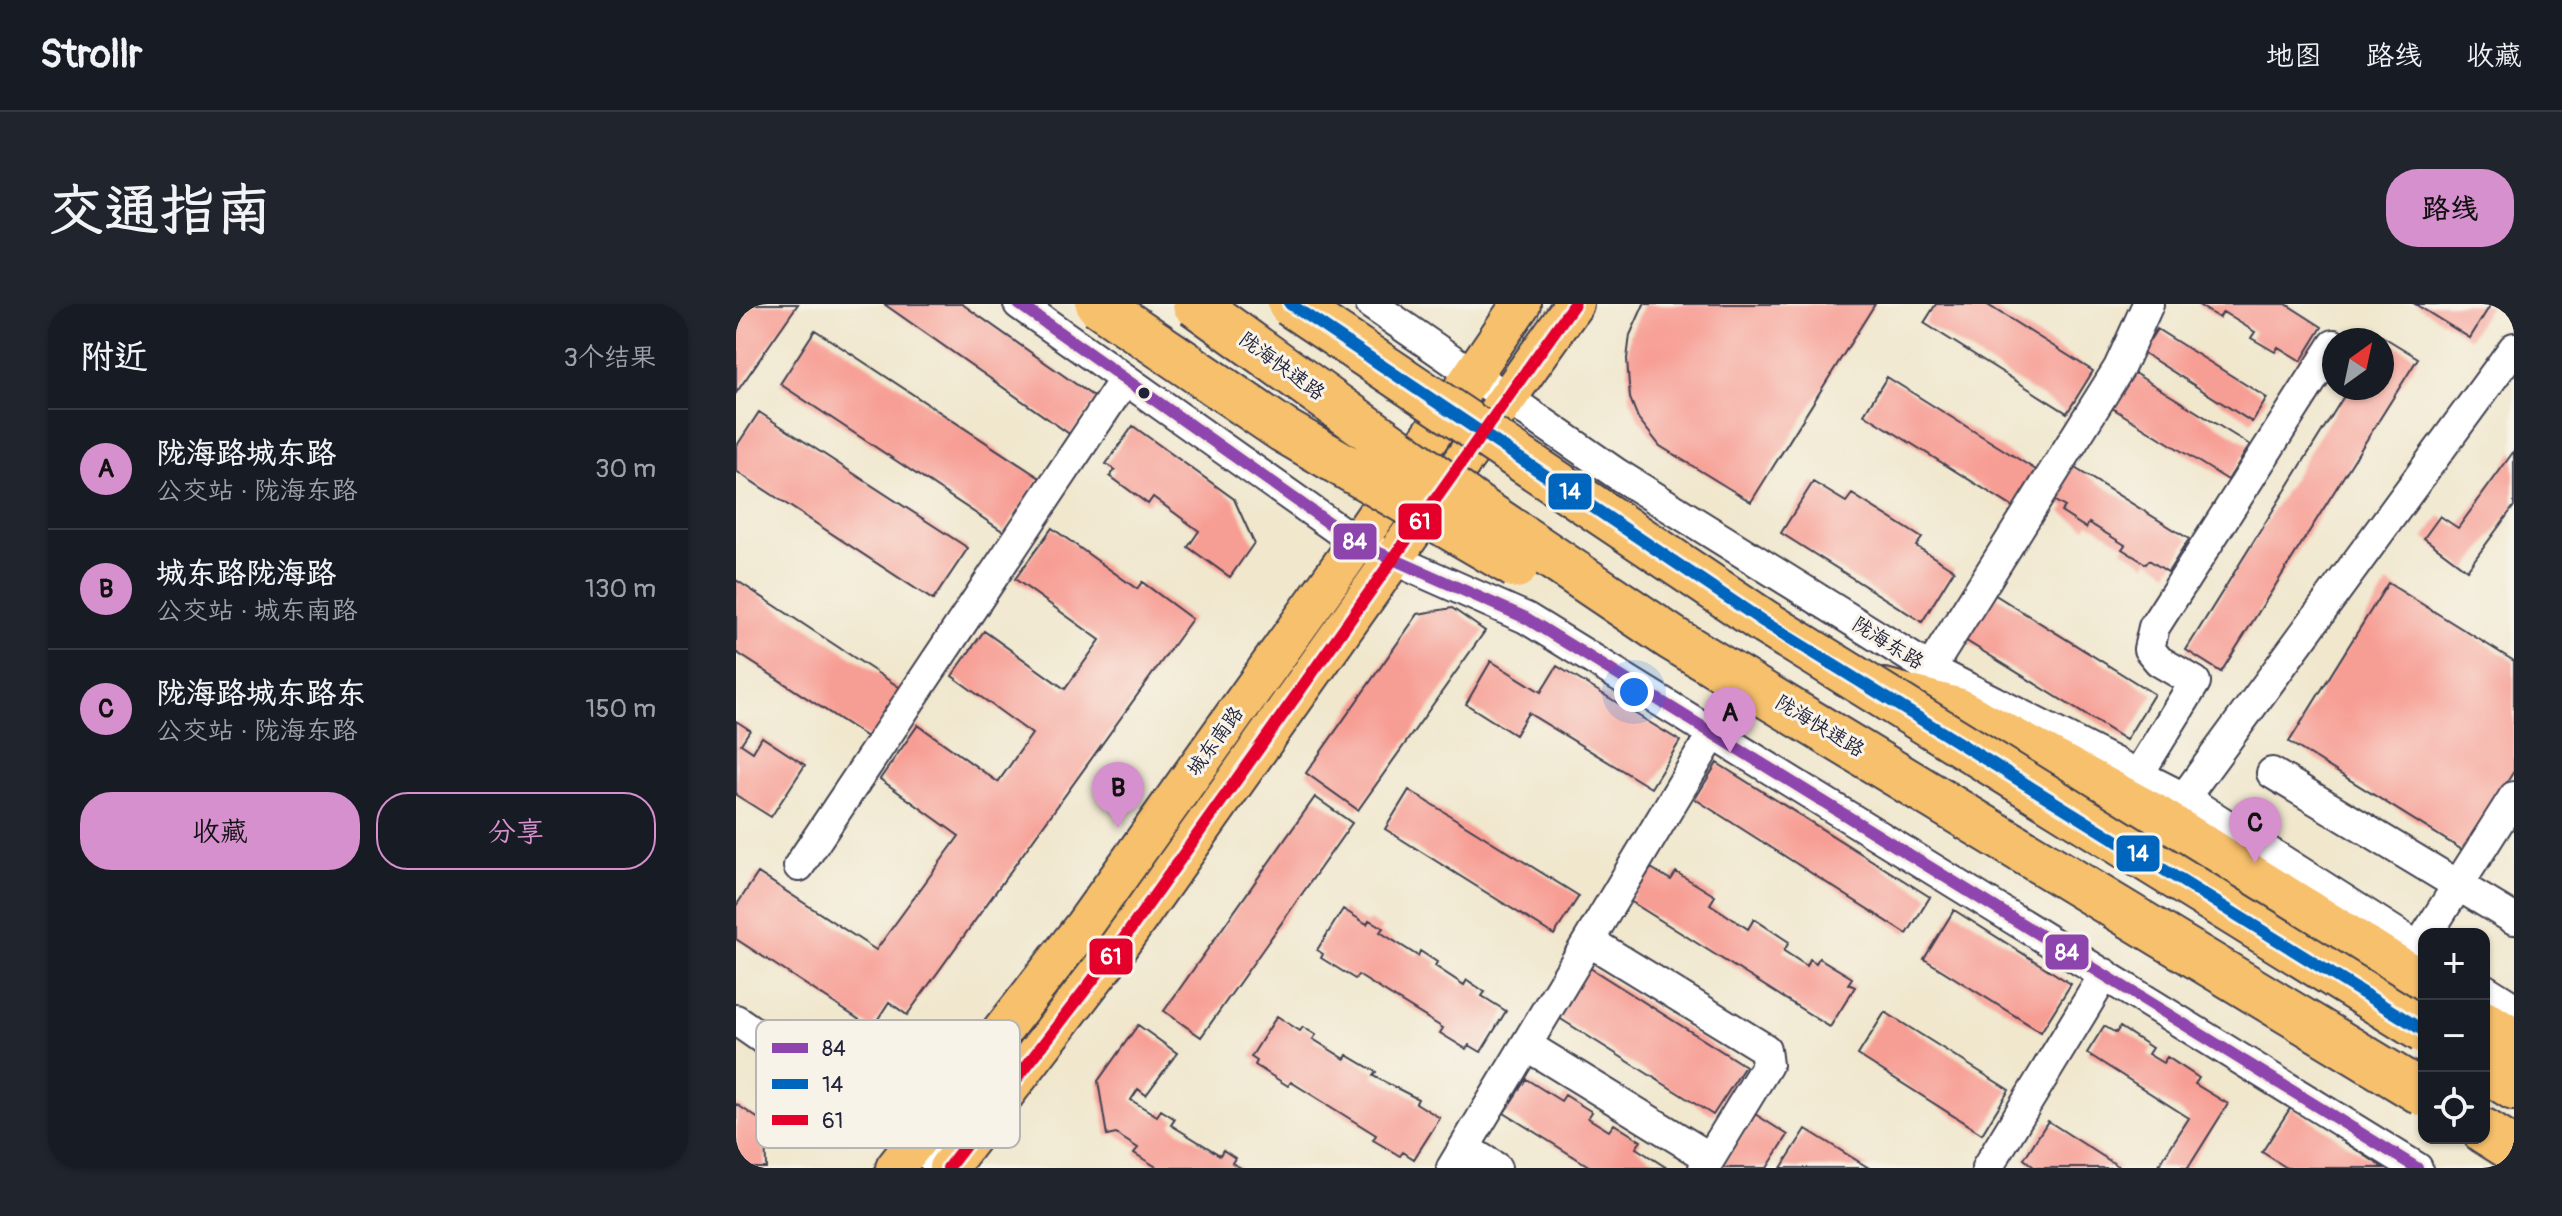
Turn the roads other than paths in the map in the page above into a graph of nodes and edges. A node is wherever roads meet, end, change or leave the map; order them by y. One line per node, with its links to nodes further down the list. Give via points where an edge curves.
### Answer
1 (1019, 304): 12 (street)
2 (1098, 304): 19 (highway, bridge, via 1283,430 1660,655 1778,717)
3 (1195, 304): 19 (highway, 陇海快速路, bridge, via 1480,509 1673,639)
4 (1290, 304): 17 (highway, bridge)
5 (1371, 304): 11 (street, 陇海东路)
6 (1521, 304): 11 (main road, 城东南路)
7 (1574, 304): 13 (main road, 城东南路)
8 (2148, 304): 16 (street, via 2119,368)
9 (2514, 348): 23 (street)
10 (2322, 364): 20 (street, via 2154,627 2149,649 2195,682)
11 (1471, 374): 13 (street, 陇海东路); 14 (main road, 城东南路)
12 (1125, 379): 14 (street); 24 (street)
13 (1507, 400): 15 (main road, 城东南路); 16 (street, 陇海东路)
14 (1357, 543): 15 (street); 35 (main road, 城东南路)
15 (1394, 556): 18 (street, via 1526,618); 42 (main road, 城东南路, via 1115,951)
16 (1930, 669): 20 (street, 陇海东路)
17 (1863, 685): 29 (highway, bridge, via 1957,710); 37 (highway, bridge)
18 (1714, 732): 28 (street); 31 (street)
19 (1866, 754): 44 (highway, 陇海快速路, bridge)
20 (2139, 773): 23 (street, 陇海东路)
21 (2272, 773): 25 (street)
22 (2514, 797): 25 (street)
23 (2184, 798): 30 (street, 陇海东路)
24 (799, 866)
25 (2457, 884): 26 (street); 27 (street)
26 (2514, 919)
27 (2435, 928)
28 (1589, 941): 40 (street); 50 (street, via 1765,1049 1767,1065)
29 (2418, 948)
30 (2418, 948)
31 (2105, 974): 53 (street); 54 (street)
32 (2490, 993): 33 (street)
33 (2514, 1008)
34 (736, 1020): 38 (street)
35 (1011, 1020)
36 (2490, 1026): 39 (highway)
37 (2418, 1027)
38 (756, 1036)
39 (2514, 1041)
40 (1526, 1045): 49 (street); 50 (street)
41 (2489, 1072): 43 (highway)
42 (1020, 1074)
43 (2514, 1088)
44 (2418, 1090)
45 (2490, 1135): 47 (highway)
46 (963, 1148): 51 (main road, 城东南路)
47 (2514, 1150)
48 (905, 1156): 51 (street)
49 (1458, 1158): 52 (street)
50 (1707, 1163)
51 (948, 1168)
52 (1496, 1168)
53 (1987, 1168)
54 (2417, 1168)

